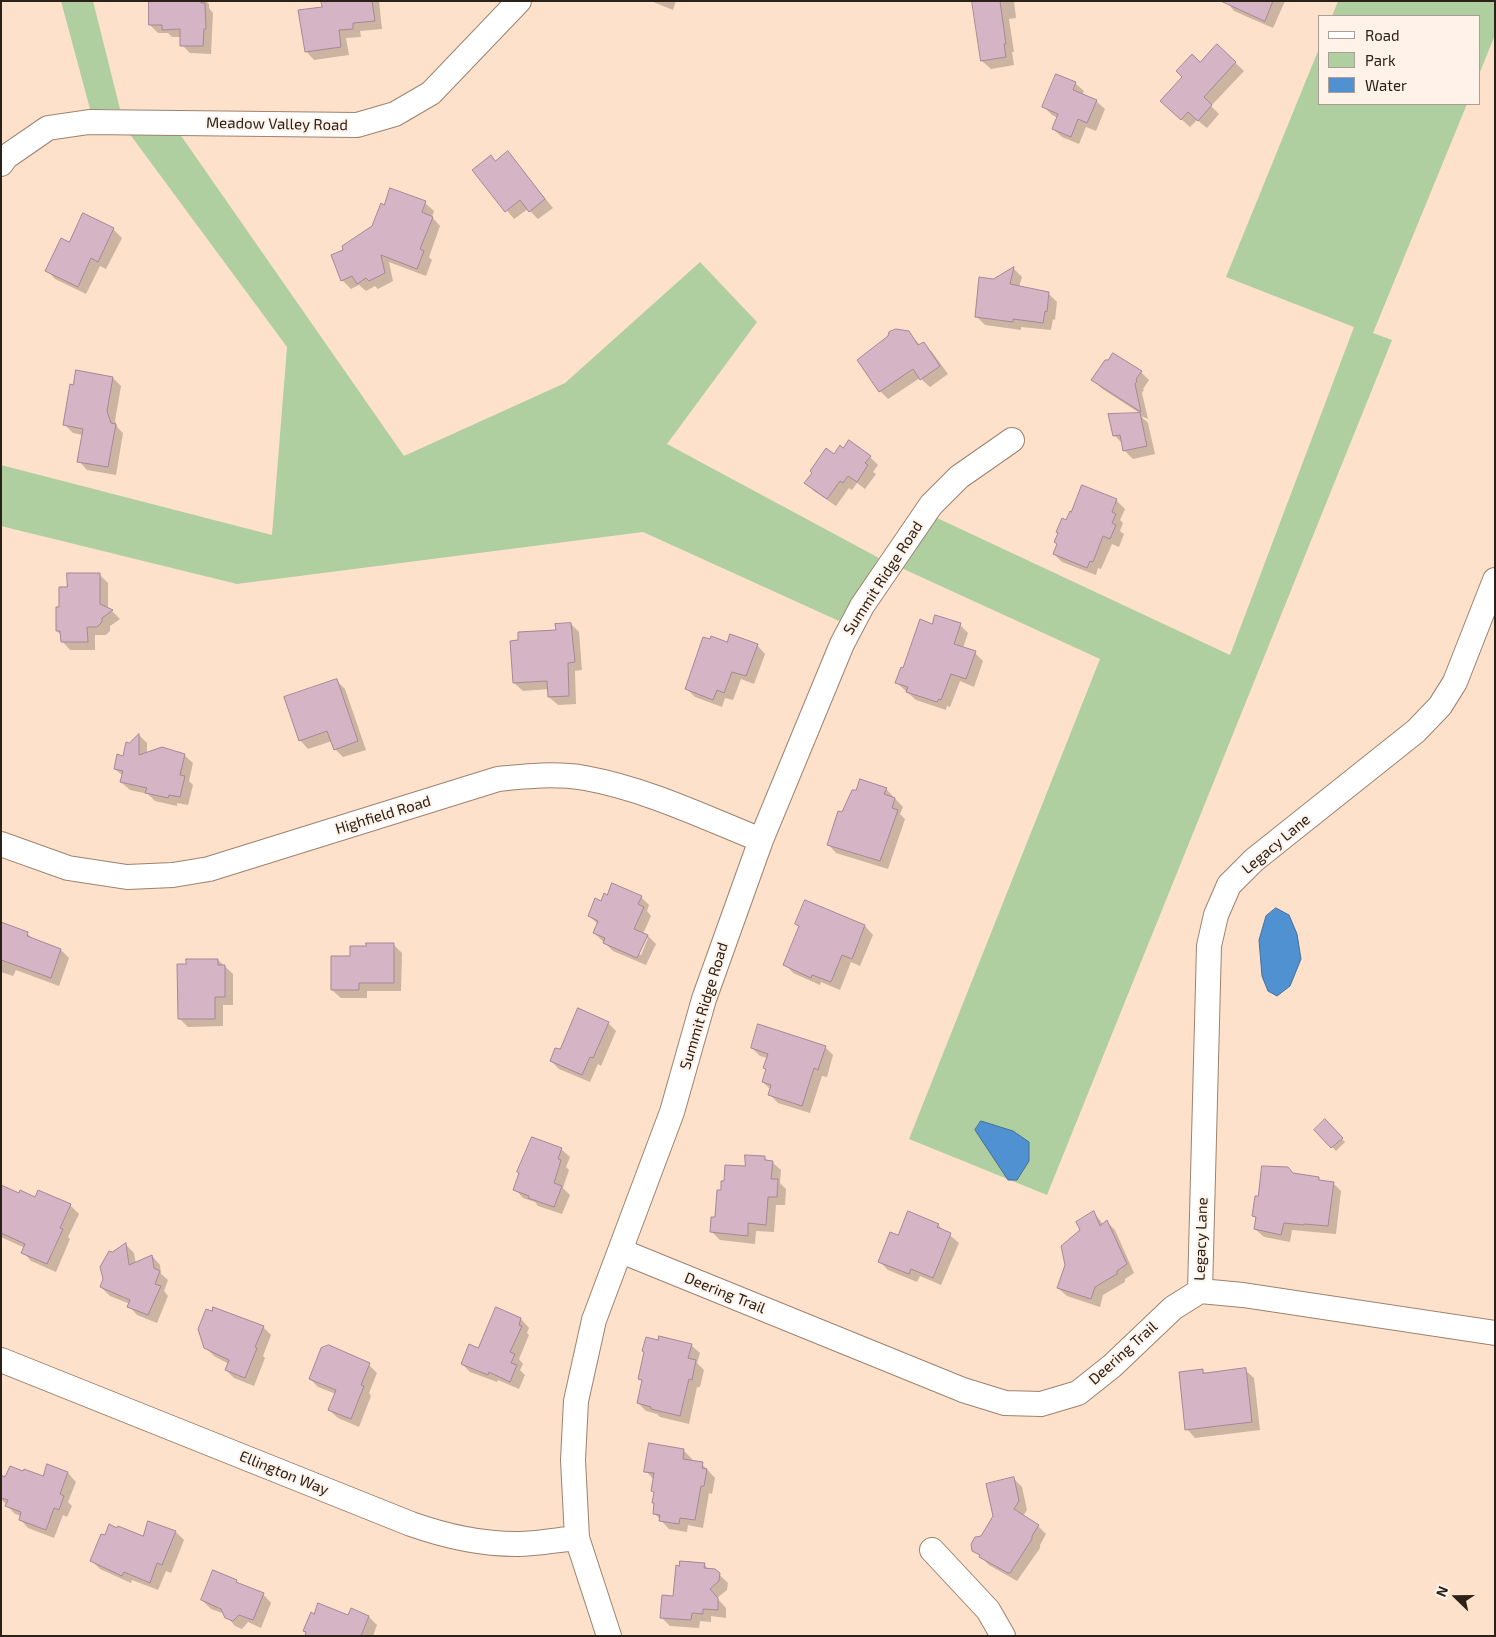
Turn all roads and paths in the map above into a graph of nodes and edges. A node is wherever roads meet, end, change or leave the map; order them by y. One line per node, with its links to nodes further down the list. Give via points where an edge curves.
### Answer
1 (518, 1): 2 (street, Meadow Valley Road, via 431,93 395,114 357,126 89,122 48,128 6,157)
2 (1, 164)
3 (1012, 440): 5 (street, Summit Ridge Road, via 960,477 932,505 862,606 842,644)
4 (1495, 580): 8 (street, Legacy Lane, via 1455,682 1440,706 1416,731 1254,860 1230,885 1216,915 1209,946)
5 (761, 840): 6 (street, Highfield Road, via 620,786 584,778 538,775 498,779 208,869 173,875 127,877 68,868); 7 (street, Summit Ridge Road, via 704,999 672,1112)
6 (1, 844)
7 (621, 1251): 8 (street, Deering Trail, via 963,1390 1005,1403 1042,1404 1078,1393 1112,1366 1173,1308); 11 (street, Summit Ridge Road, via 594,1320 576,1401 573,1460)
8 (1200, 1291): 9 (street)
9 (1495, 1333)
10 (1, 1360): 11 (street, Ellington Way, via 445,1536 517,1544)
11 (577, 1538): 13 (street, Summit Ridge Road)
12 (932, 1550): 14 (street, via 988,1610)
13 (609, 1636)
14 (1002, 1636)

